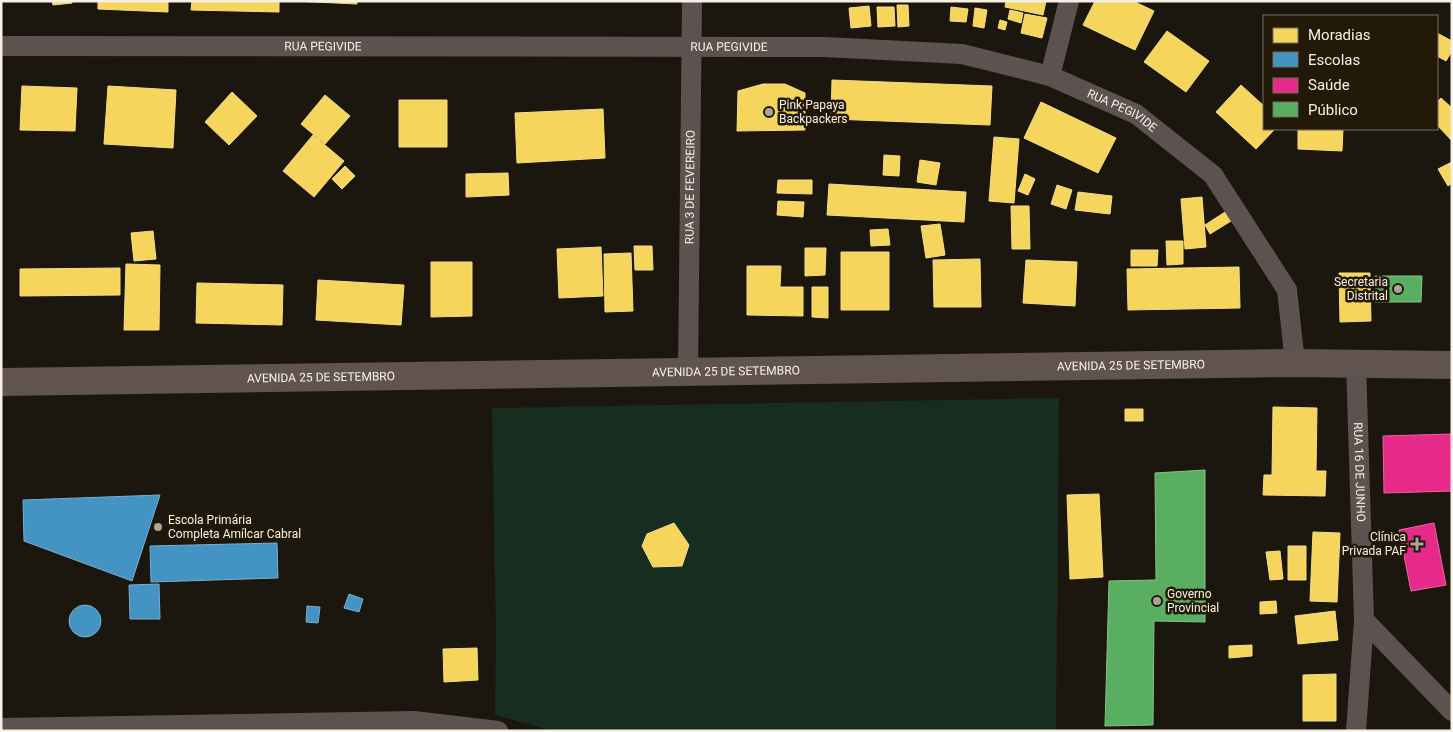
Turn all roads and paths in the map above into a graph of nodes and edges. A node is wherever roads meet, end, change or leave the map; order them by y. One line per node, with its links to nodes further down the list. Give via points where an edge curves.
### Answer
1 (692, 1): 4 (street, RUA 3 DE FEVEREIRO)
2 (1069, 1): 5 (street)
3 (1, 46): 4 (street, RUA PEGIVIDE)
4 (692, 47): 5 (street, RUA PEGIVIDE, via 825,47 962,54); 9 (street, RUA 3 DE FEVEREIRO)
5 (1050, 76): 6 (street, RUA PEGIVIDE, via 1136,114 1213,175 1287,290)
6 (1295, 363): 7 (street, AVENIDA 25 DE SETEMBRO); 9 (street, AVENIDA 25 DE SETEMBRO)
7 (1356, 363): 8 (street, AVENIDA 25 DE SETEMBRO); 11 (street, RUA 16 DE JUNHO)
8 (1452, 365)
9 (688, 372): 10 (street, AVENIDA 25 DE SETEMBRO)
10 (1, 382)
11 (1364, 620): 12 (street); 15 (street, RUA 16 DE JUNHO)
12 (1452, 711)
13 (1, 728): 14 (street, via 414,720)
14 (498, 731)
15 (1356, 731)

